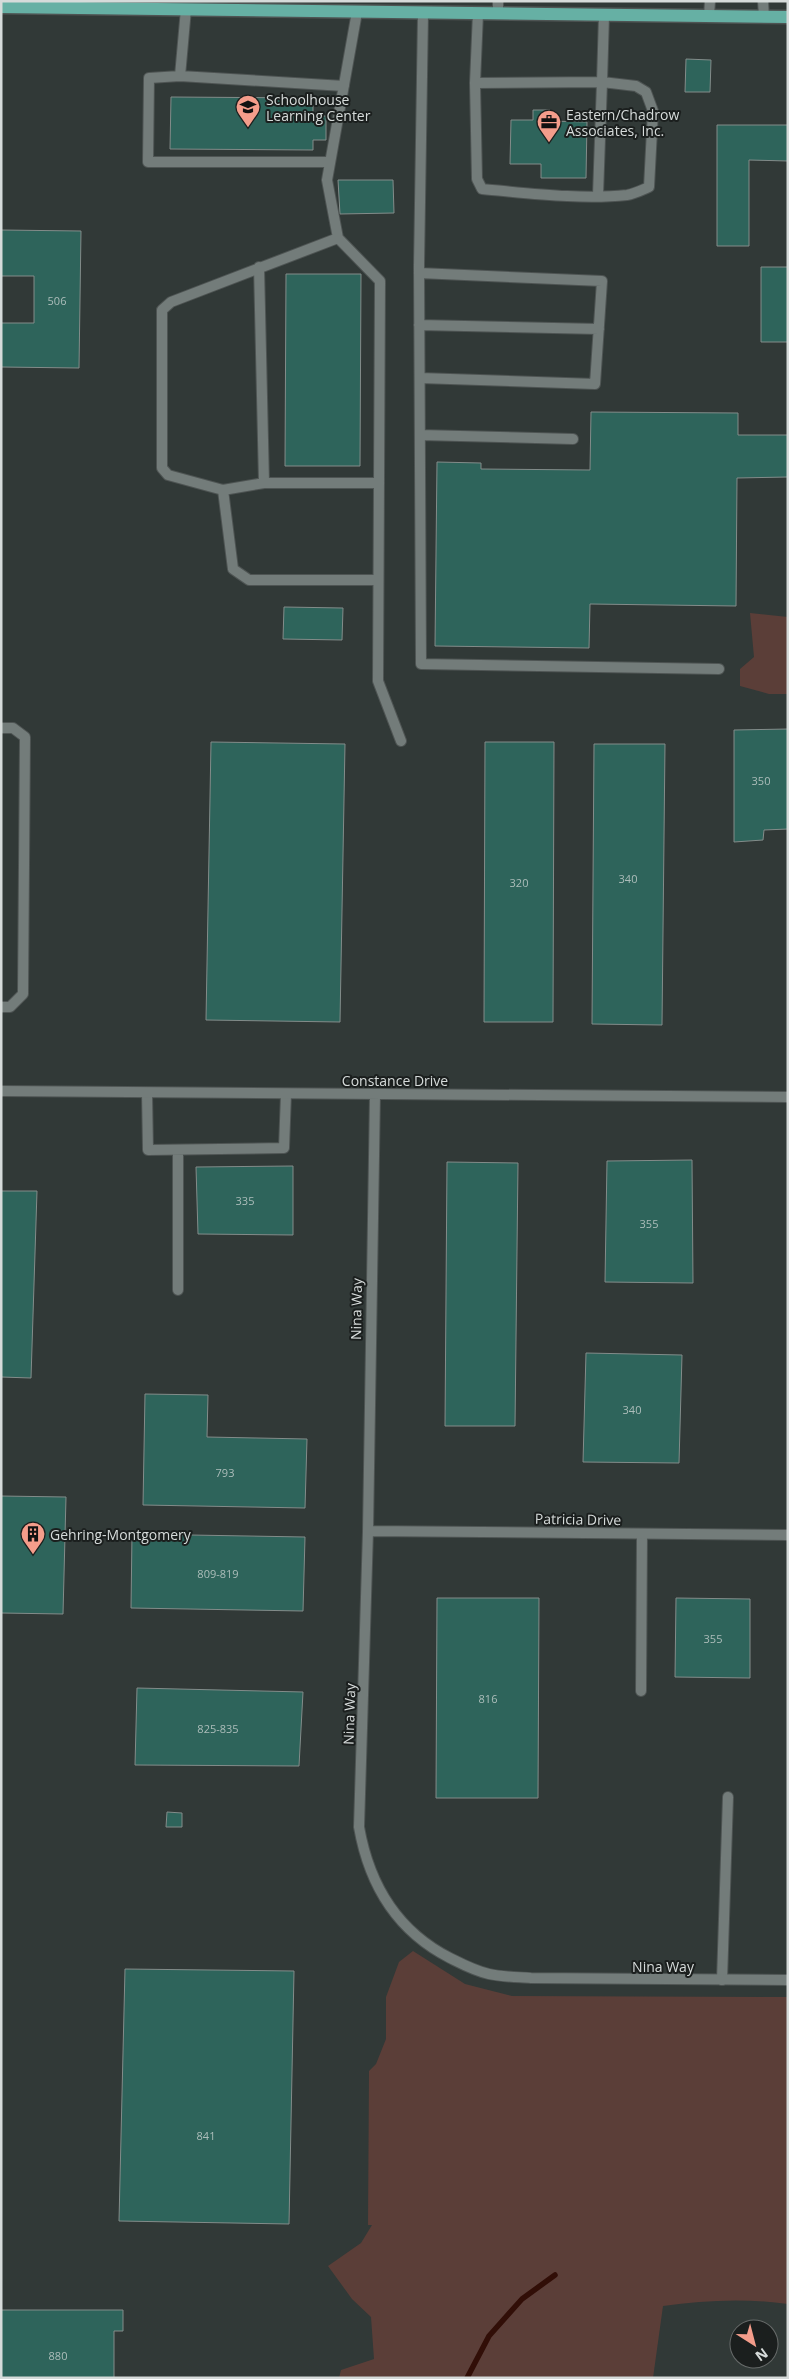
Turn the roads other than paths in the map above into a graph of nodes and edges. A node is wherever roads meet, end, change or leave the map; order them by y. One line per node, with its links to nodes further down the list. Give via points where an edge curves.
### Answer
1 (710, 1): 12 (street)
2 (763, 1): 13 (street)
3 (158, 5): 5 (main road); 7 (main road)
4 (244, 6): 7 (main road); 8 (main road)
5 (1, 7)
6 (498, 7): 10 (main road); 11 (main road)
7 (186, 10): 15 (street)
8 (358, 12): 9 (main road); 18 (street)
9 (424, 13): 10 (main road); 23 (street)
10 (478, 13): 16 (street)
11 (604, 15): 12 (main road); 17 (street)
12 (709, 16): 13 (main road)
13 (764, 17): 14 (main road)
14 (788, 17)
15 (180, 76): 18 (street); 19 (street, via 149,78 148,162)
16 (475, 82): 17 (street); 20 (street, via 477,179 482,189 544,195)
17 (602, 82): 20 (street); 20 (street, via 636,86 646,92 653,111 649,187 628,195)
18 (344, 86): 19 (street)
19 (330, 162): 21 (street, via 327,180)
20 (598, 195)
21 (338, 238): 22 (street); 30 (street, via 380,281)
22 (258, 267): 29 (street); 31 (street, via 171,302 162,310 162,468 168,475)
23 (419, 273): 24 (street); 25 (street, via 602,281)
24 (419, 325): 25 (street); 26 (street)
25 (599, 330): 26 (street, via 596,384)
26 (420, 378): 27 (street)
27 (420, 435): 28 (street); 33 (street, via 421,664)
28 (573, 439)
29 (264, 483): 30 (street); 31 (street)
30 (379, 483): 32 (street)
31 (223, 490): 32 (street, via 233,569 249,580)
32 (378, 580): 35 (street, via 378,681)
33 (719, 669)
34 (1, 728): 36 (street, via 13,728 24,737 23,994 10,1007)
35 (401, 742)
36 (1, 1007)
37 (1, 1092): 38 (street, Constance Drive)
38 (147, 1093): 39 (street, Constance Drive); 42 (street, via 148,1150)
39 (286, 1094): 40 (street, Constance Drive); 42 (street, via 284,1148)
40 (375, 1094): 41 (street, Constance Drive); 44 (street, Nina Way)
41 (788, 1097)
42 (178, 1150): 43 (street)
43 (178, 1290)
44 (368, 1531): 45 (street, Patricia Drive); 49 (street, Nina Way, via 360,1827 371,1874 393,1911 424,1942 468,1968 488,1974 531,1978)
45 (642, 1534): 46 (street, Patricia Drive); 47 (street)
46 (788, 1535)
47 (641, 1691)
48 (728, 1798): 49 (street)
49 (722, 1980): 50 (street, Nina Way)
50 (788, 1980)

